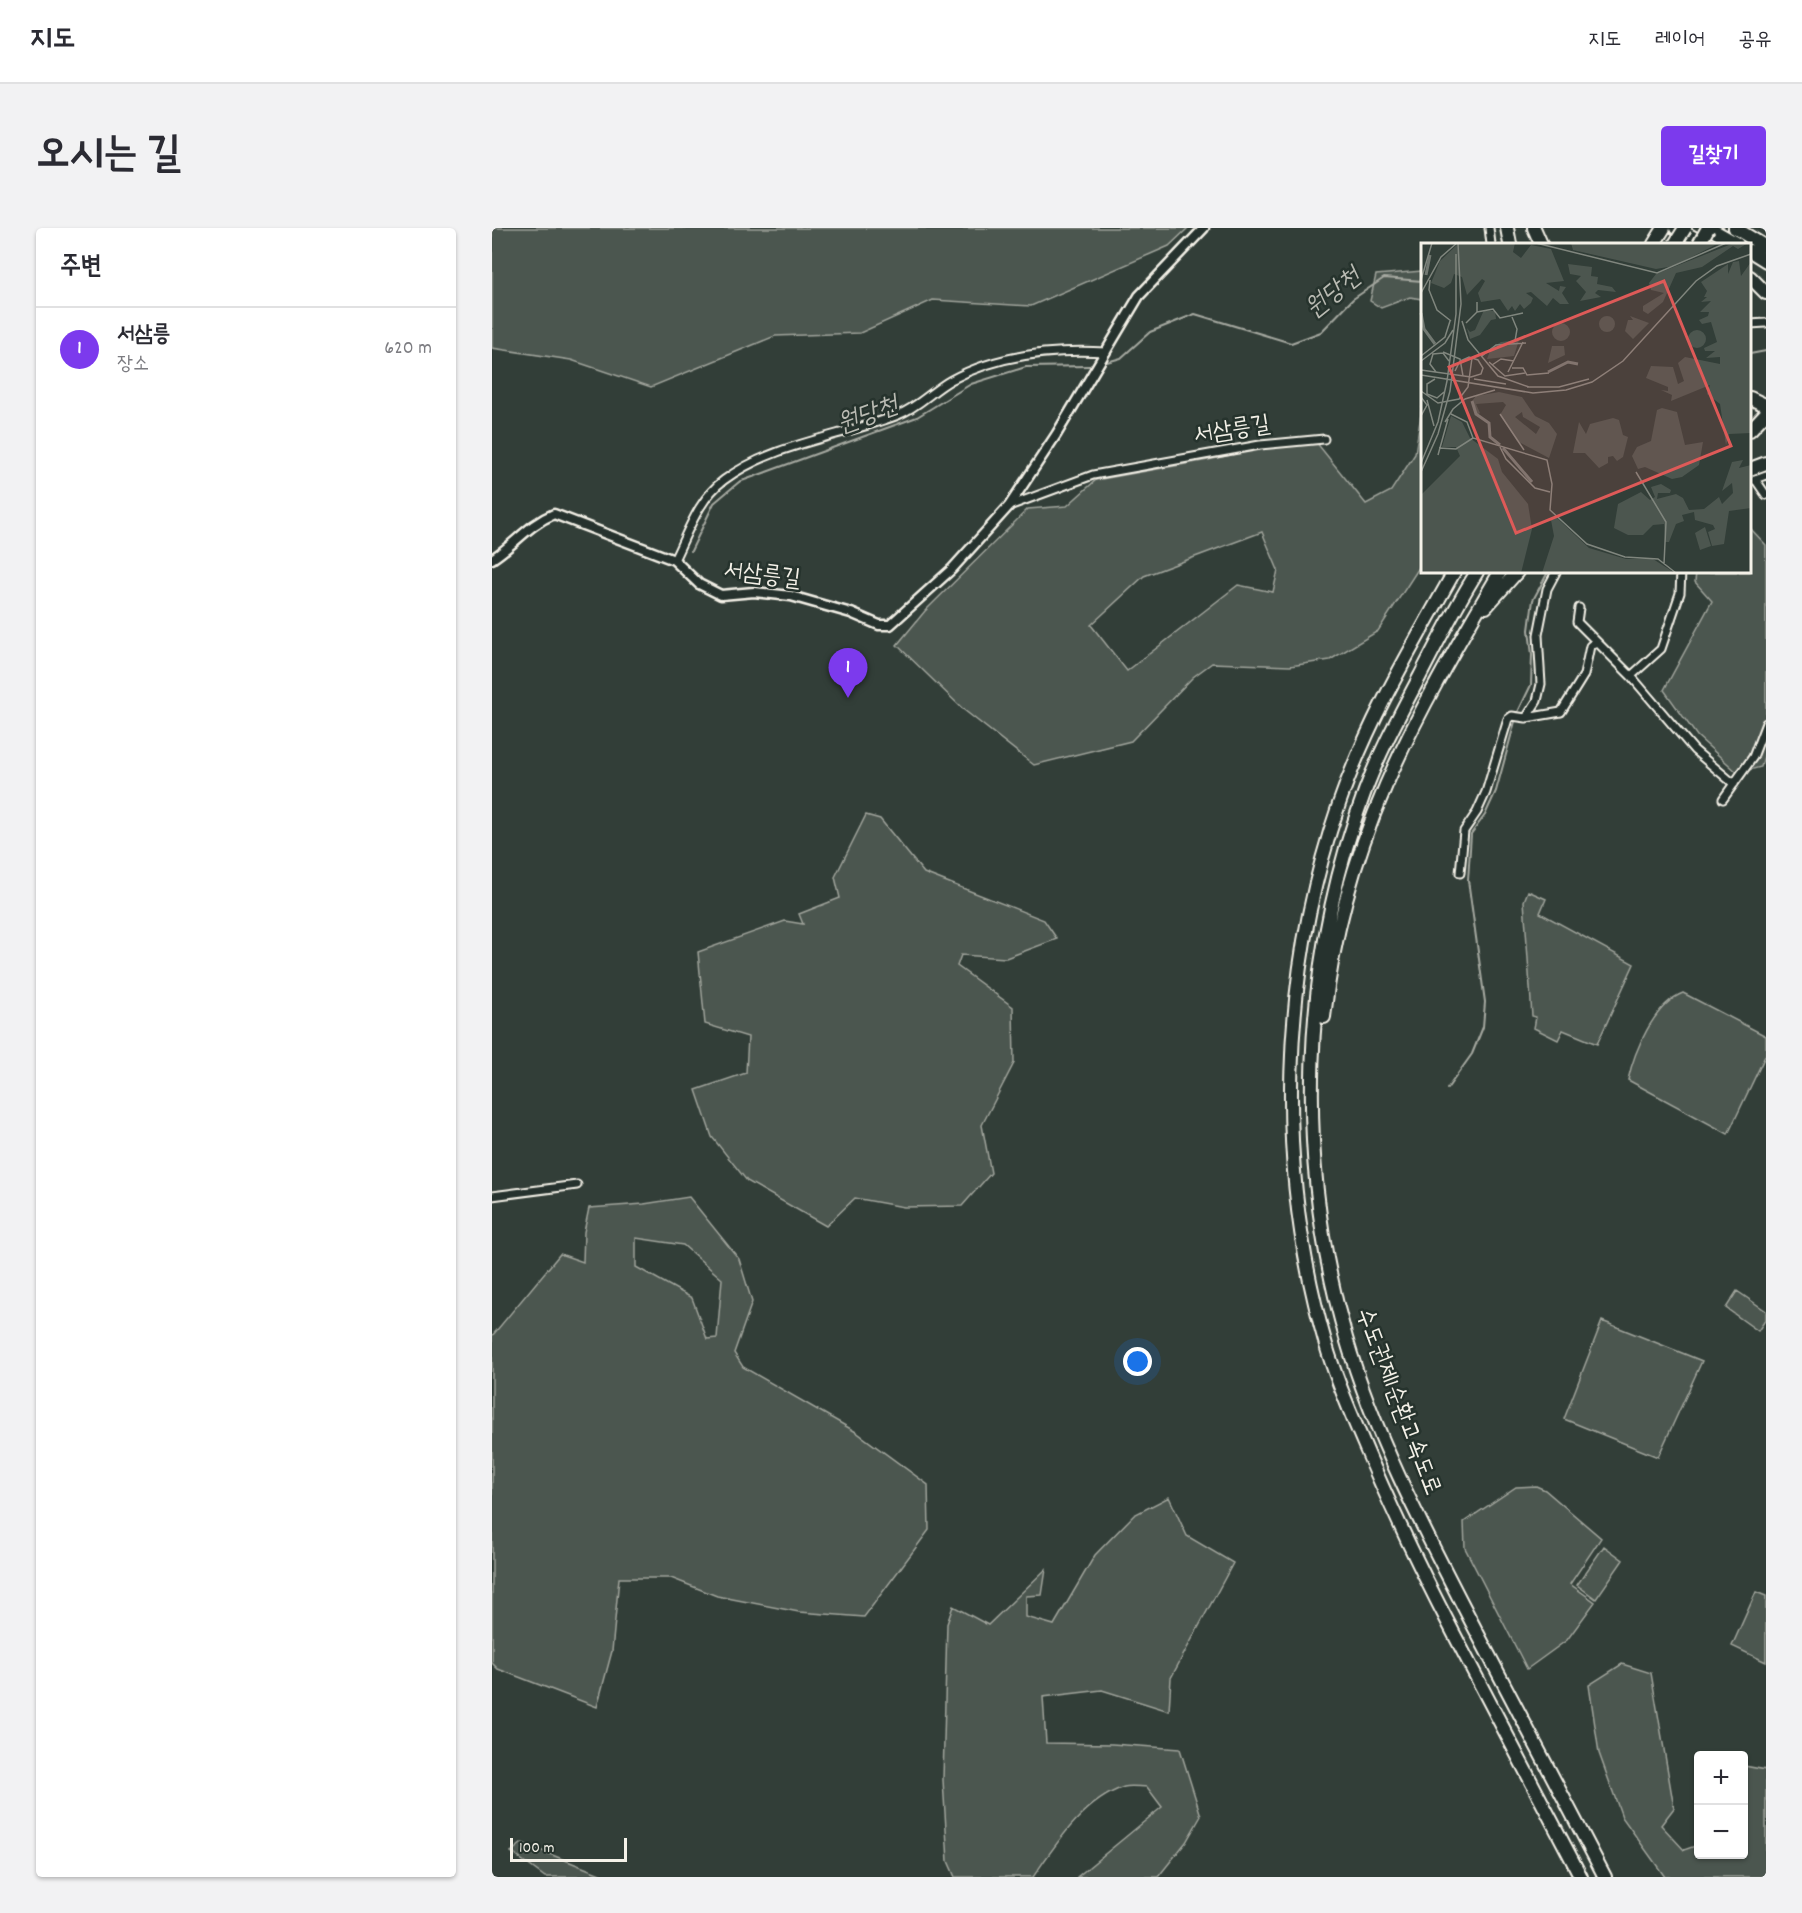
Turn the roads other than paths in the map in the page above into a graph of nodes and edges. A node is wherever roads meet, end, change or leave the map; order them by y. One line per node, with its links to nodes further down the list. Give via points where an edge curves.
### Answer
1 (1204, 228): 25 (street, 서삼릉길, via 1139,296)
2 (1489, 228): 10 (street)
3 (1507, 228): 11 (highway)
4 (1534, 228): 12 (highway)
5 (1664, 228): 13 (highway)
6 (1676, 228): 16 (highway)
7 (1685, 228): 14 (highway, bridge)
8 (1709, 228): 15 (highway, bridge); 17 (highway)
9 (1735, 228): 18 (highway)
10 (1491, 243)
11 (1510, 243)
12 (1541, 243)
13 (1655, 243)
14 (1676, 243)
15 (1700, 243)
16 (1703, 243)
17 (1735, 243)
18 (1766, 247)
19 (1751, 253): 20 (highway)
20 (1766, 261)
21 (1751, 279): 22 (highway)
22 (1766, 294)
23 (1766, 322): 24 (street)
24 (1751, 324)
25 (1106, 352): 34 (street, 서삼릉길); 36 (street, via 1004,359 951,380 899,414 796,445 739,470 708,497)
26 (1751, 399): 27 (highway)
27 (1765, 409): 28 (highway)
28 (1751, 427)
29 (1324, 439): 34 (street, 서삼릉길, via 1260,444 1093,475)
30 (1766, 463): 32 (highway)
31 (1766, 474): 32 (street)
32 (1751, 477): 33 (street)
33 (1766, 495)
34 (1008, 506): 36 (street, 서삼릉길, via 952,569 890,625 879,625 791,596 754,592 721,595 699,584)
35 (492, 559): 36 (street, 서삼릉길, via 513,545 530,526 554,514)
36 (674, 560)
37 (1446, 573): 46 (highway)
38 (1453, 573): 46 (highway, 수도권제1순환고속도로)
39 (1476, 573): 55 (highway, 수도권제1순환고속도로, via 1394,726 1365,791 1345,857 1322,958 1313,1062)
40 (1499, 573): 48 (highway)
41 (1516, 573): 48 (highway, via 1481,613)
42 (1555, 573): 49 (street, via 1547,589 1538,635 1541,684 1537,701)
43 (1681, 573): 47 (street, via 1680,593 1661,649)
44 (1579, 608): 45 (street, via 1577,622)
45 (1595, 642): 47 (street); 49 (street, via 1590,646 1584,675 1561,712)
46 (1397, 674): 58 (highway, 수도권제1순환고속도로, via 1374,717 1339,804 1304,943 1294,1026 1290,1132 1298,1204 1326,1345 1373,1467 1416,1563)
47 (1631, 676): 52 (street, via 1694,750)
48 (1424, 701): 55 (highway, via 1375,808 1342,906 1327,997)
49 (1524, 718): 54 (street, via 1512,716 1502,734 1485,792 1464,831)
50 (1766, 723): 51 (street)
51 (1763, 738): 52 (street)
52 (1734, 784): 53 (street)
53 (1723, 799)
54 (1460, 873)
55 (1314, 1132): 59 (highway, 수도권제1순환고속도로, via 1333,1281 1346,1339 1378,1425 1435,1551)
56 (577, 1185): 57 (street)
57 (492, 1196)
58 (1581, 1877)
59 (1605, 1877)

